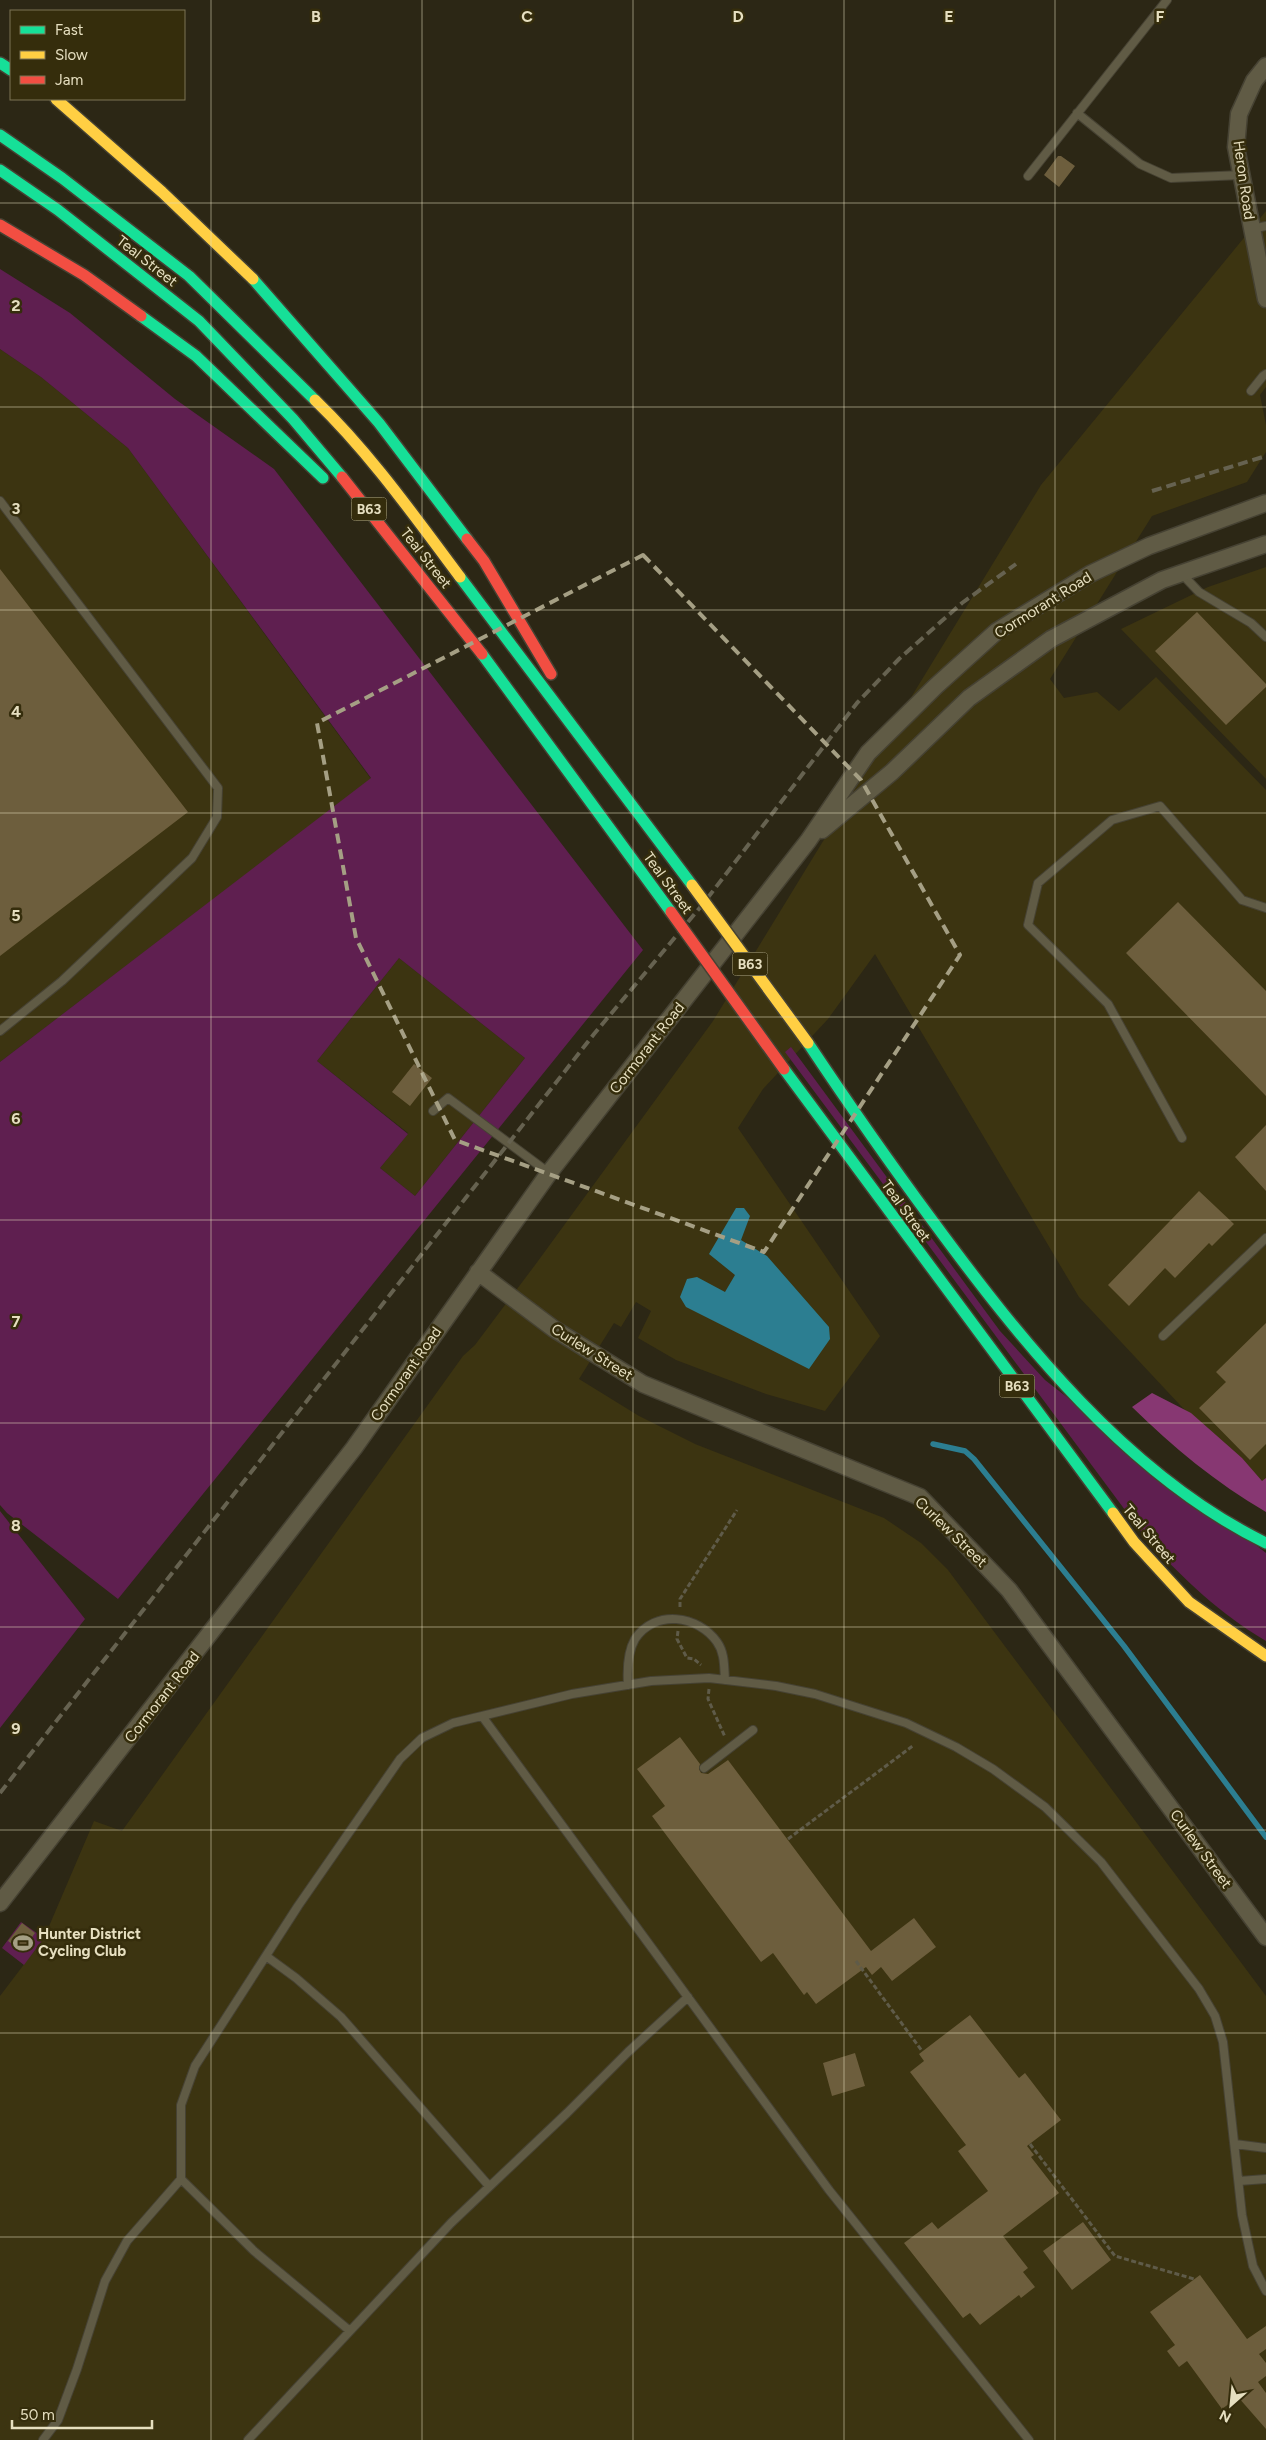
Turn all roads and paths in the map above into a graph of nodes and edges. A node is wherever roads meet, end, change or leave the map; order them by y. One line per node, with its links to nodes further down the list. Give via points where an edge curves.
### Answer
1 (1167, 0): 4 (lane)
2 (1266, 66): 7 (street, Heron Road, via 1254,81 1239,114 1236,147)
3 (57, 100): 22 (main road, via 162,192 266,292 360,401 484,561)
4 (1077, 113): 7 (lane, via 1140,164 1171,178); 8 (lane)
5 (0, 135): 22 (main road, Teal Street / B63, via 62,178 189,276 333,418 403,501)
6 (0, 170): 21 (main road, Teal Street / B63, via 58,210 199,321 292,419 377,519)
7 (1242, 175): 10 (street, Heron Road)
8 (1028, 176)
9 (0, 225): 14 (main road, via 84,275 196,356)
10 (1259, 228): 11 (street, Heron Road)
11 (1266, 299)
12 (1266, 374): 13 (lane)
13 (1251, 391)
14 (333, 489)
15 (0, 501): 25 (lane, via 218,788 217,817 192,858 62,981)
16 (1266, 503): 23 (street, Cormorant Road, via 1149,546 1098,570 997,632 868,753)
17 (360, 519): 21 (main road)
18 (1266, 544): 19 (street, Cormorant Road)
19 (1181, 574): 20 (lane, via 1199,592 1251,623); 23 (street, Cormorant Road, via 1162,580 1051,639 969,698 892,772)
20 (1266, 637)
21 (480, 652): 33 (main road, Teal Street / B63, bridge, via 1134,1542 1189,1602)
22 (614, 779): 32 (main road, Teal Street / B63, bridge, via 977,1282 1030,1347 1134,1452 1200,1504)
23 (808, 841): 28 (street, Cormorant Road)
24 (1266, 908): 27 (lane, via 1242,900 1160,806 1112,820 1038,883 1028,925 1108,1004)
25 (0, 1031)
26 (433, 1111): 28 (lane, via 448,1098)
27 (1182, 1138)
28 (549, 1174): 30 (street, Cormorant Road)
29 (1266, 1238): 31 (lane)
30 (478, 1272): 41 (street, Cormorant Road, via 354,1448); 42 (street, Curlew Street, via 554,1329 643,1384 920,1497 1009,1590)
31 (1163, 1336)
32 (1266, 1543)
33 (1266, 1656)
34 (725, 1680): 35 (lane, via 709,1678); 35 (lane, via 724,1658 717,1642 696,1622 679,1618 652,1622 635,1640 627,1664); 48 (lane, via 815,1694 906,1722 993,1769 1045,1807 1101,1862 1134,1902 1199,1989 1215,2016 1223,2042)
35 (628, 1685): 36 (lane, via 572,1694)
36 (482, 1716): 43 (lane, via 453,1723 422,1738 400,1759); 45 (lane)
37 (753, 1730): 39 (lane)
38 (914, 1745): 40 (path)
39 (704, 1768)
40 (788, 1840)
41 (0, 1904)
42 (1266, 1937)
43 (266, 1956): 50 (lane, via 195,2066 181,2105); 53 (lane, via 341,2017)
44 (856, 1961): 46 (path)
45 (688, 1997): 53 (lane); 59 (lane, via 830,2190)
46 (922, 2052)
47 (1030, 2144): 54 (path, via 1115,2256)
48 (1235, 2144): 49 (lane); 52 (lane)
49 (1266, 2148)
50 (181, 2179): 56 (lane, via 254,2251); 57 (lane, via 127,2241 105,2281 58,2420)
51 (1266, 2179): 52 (lane)
52 (1239, 2181): 55 (lane, via 1242,2215 1253,2266)
53 (489, 2186): 56 (lane)
54 (1194, 2279)
55 (1266, 2290)
56 (350, 2331): 58 (lane)
57 (43, 2440)
58 (248, 2440)
59 (1029, 2440)

